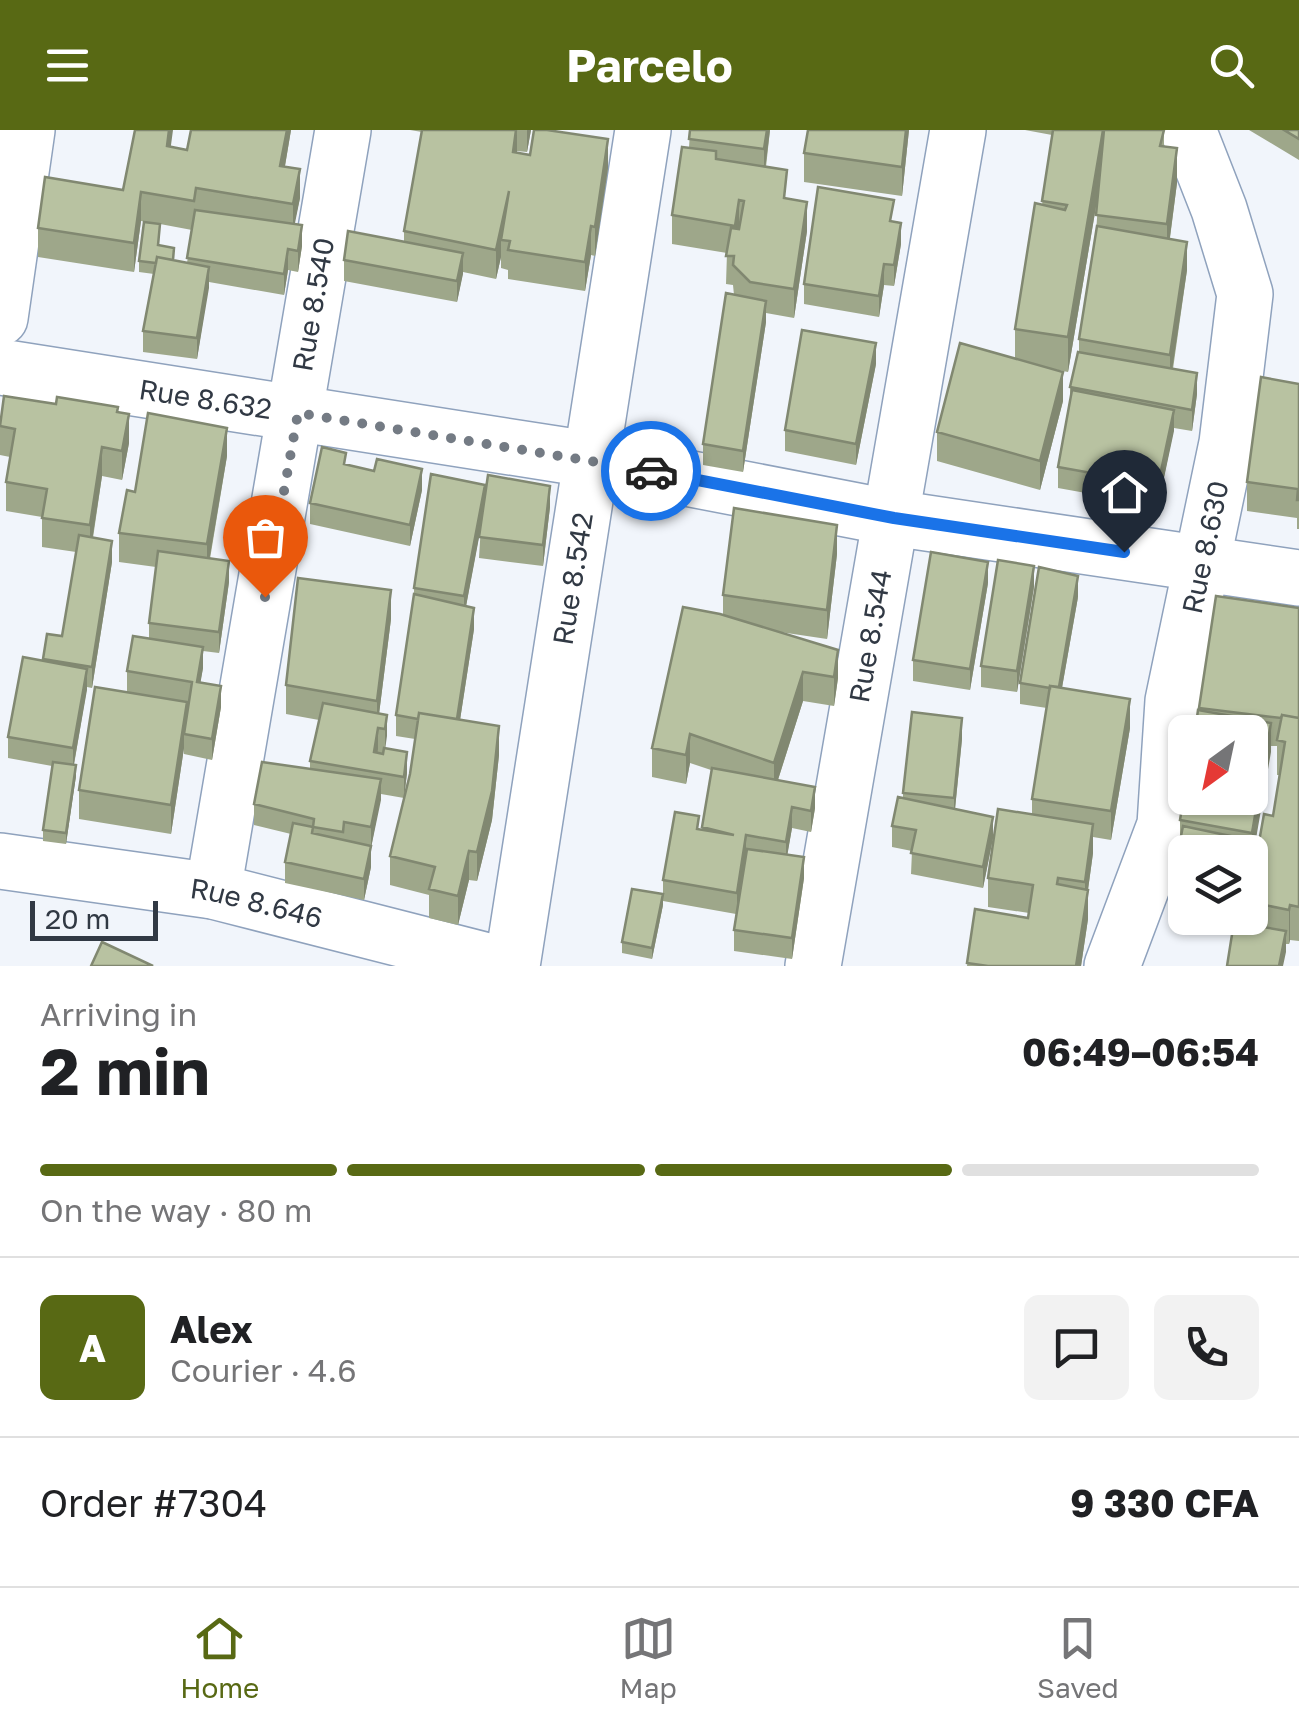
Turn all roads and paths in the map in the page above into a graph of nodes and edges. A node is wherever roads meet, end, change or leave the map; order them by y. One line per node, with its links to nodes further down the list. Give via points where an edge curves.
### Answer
1 (27, 130): 6 (street)
2 (343, 130): 8 (street, Rue 8.540)
3 (643, 130): 9 (street, Rue 8.542)
4 (958, 130): 10 (street, Rue 8.544)
5 (1188, 130): 11 (street, Rue 8.630, via 1245,294 1228,443)
6 (0, 318)
7 (0, 367): 8 (street, Rue 8.632)
8 (298, 413): 9 (street, Rue 8.632); 14 (street, Rue 8.540)
9 (588, 459): 10 (street, Rue 8.632); 15 (street, Rue 8.542)
10 (894, 518): 11 (street, Rue 8.632); 16 (street, Rue 8.544)
11 (1201, 563): 12 (street, Rue 8.632); 17 (street, Rue 8.630, via 1173,701 1165,825)
12 (1299, 578)
13 (0, 861): 14 (street, Rue 8.646)
14 (214, 890): 15 (street, Rue 8.646)
15 (510, 966)
16 (813, 966)
17 (1112, 966)

